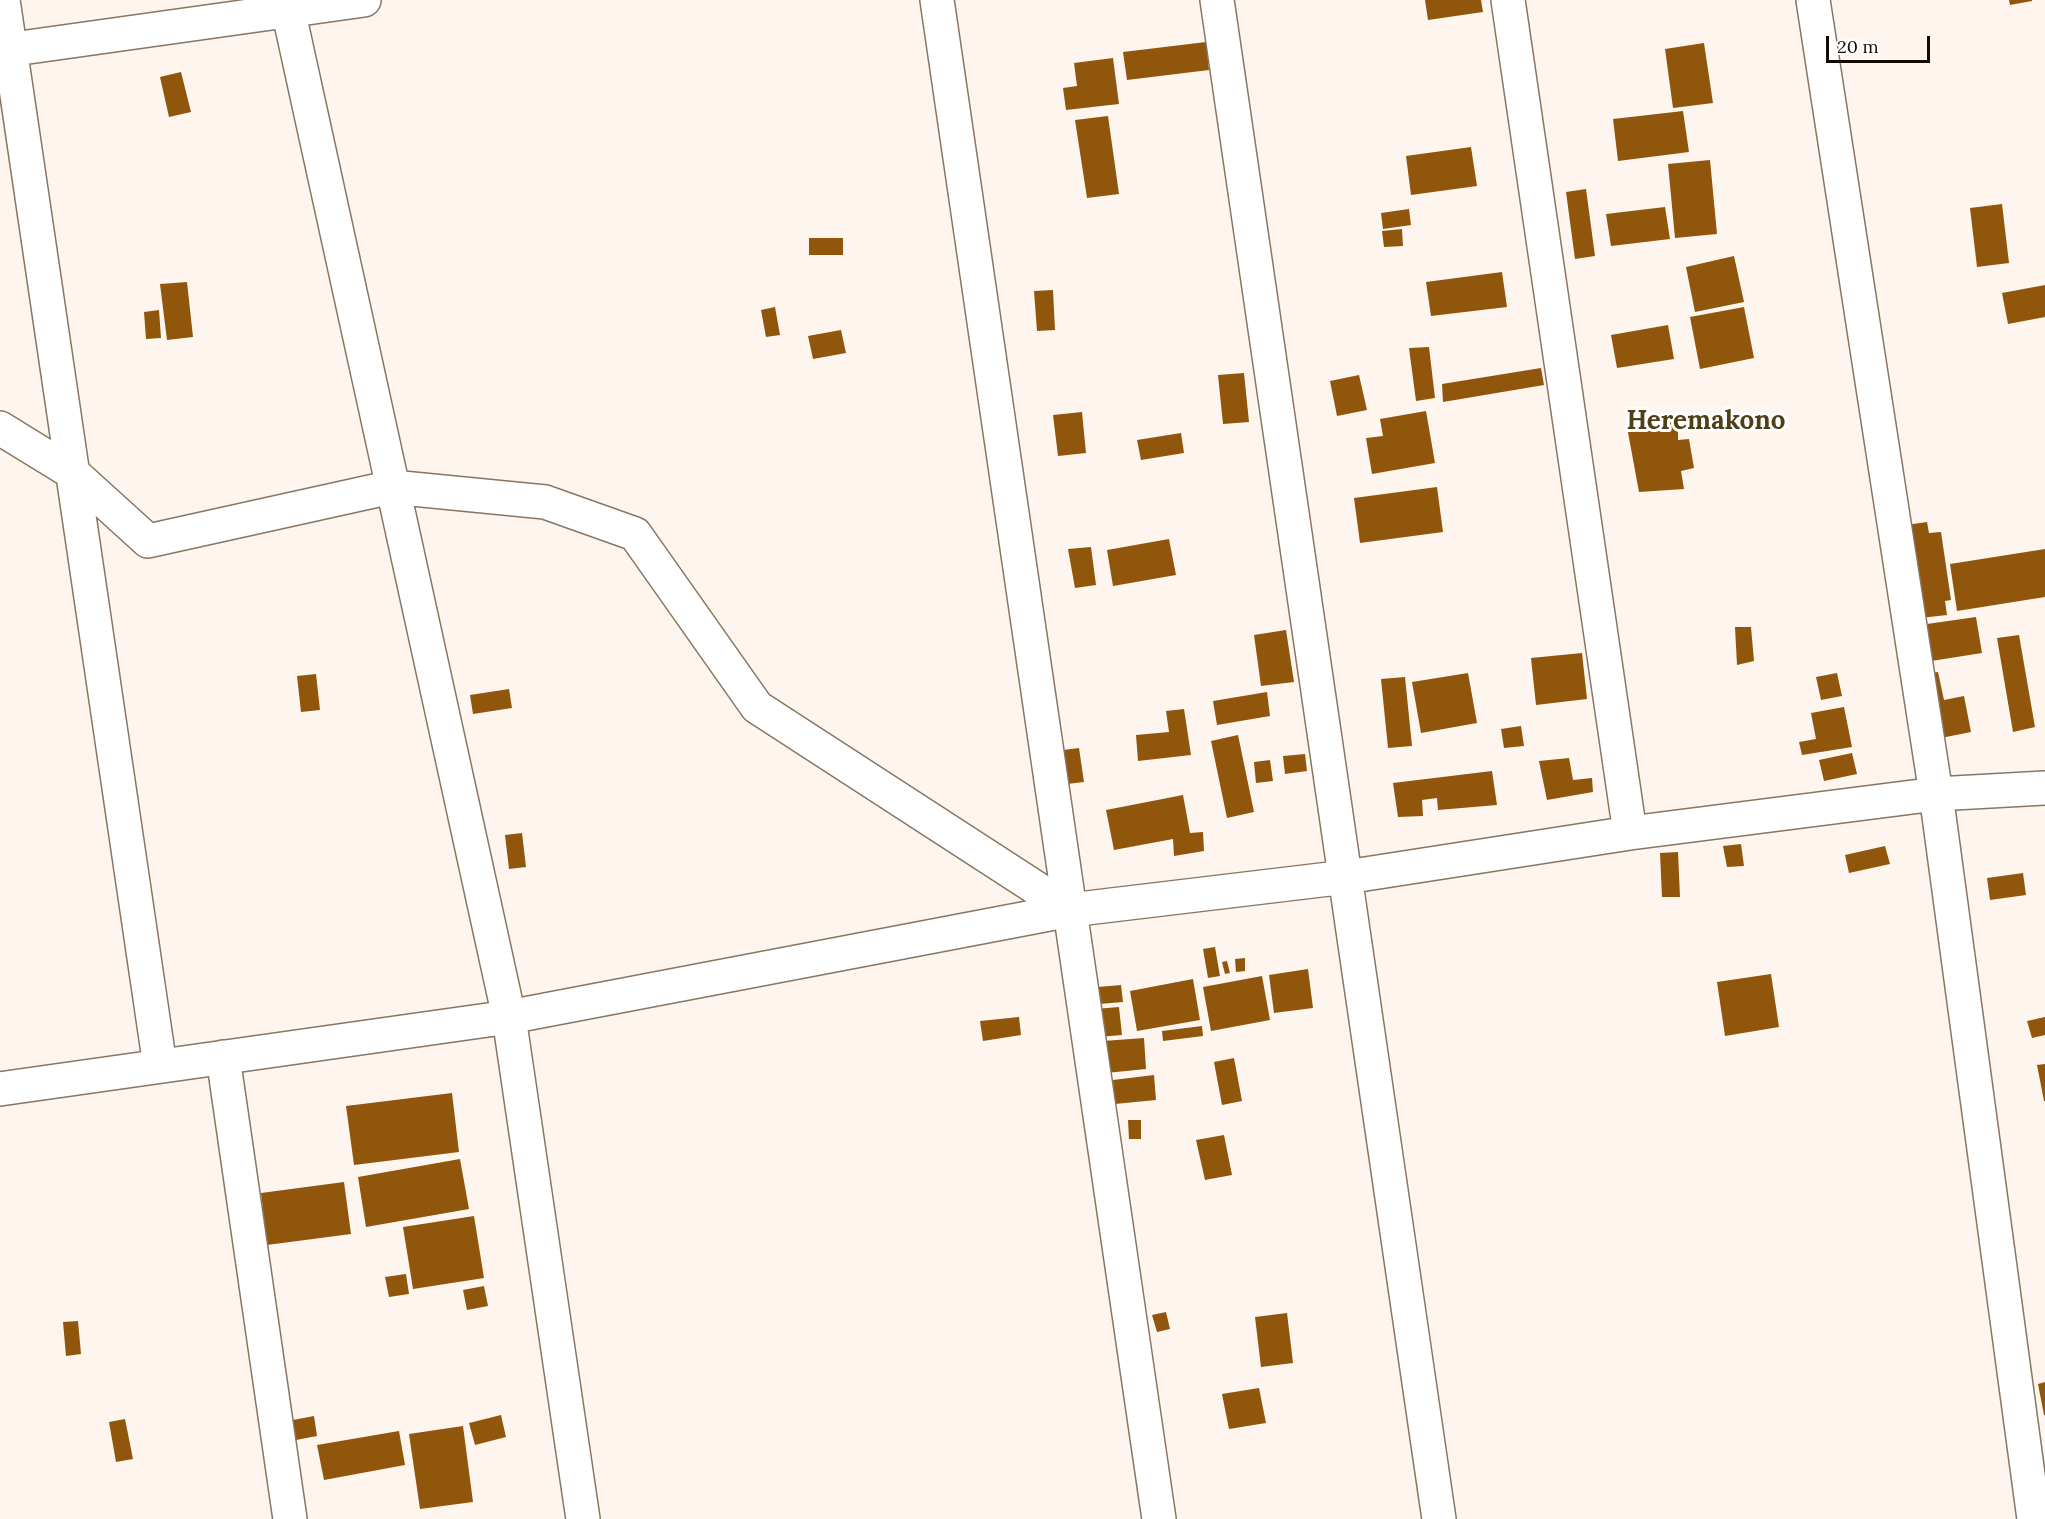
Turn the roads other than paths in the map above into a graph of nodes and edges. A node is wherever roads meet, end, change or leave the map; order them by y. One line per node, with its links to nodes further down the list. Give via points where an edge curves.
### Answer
1 (3, 0): 8 (street)
2 (364, 0): 7 (street)
3 (937, 0): 16 (street)
4 (1217, 0): 15 (street)
5 (1508, 0): 14 (street)
6 (1813, 0): 13 (street)
7 (286, 5): 8 (street); 11 (street)
8 (5, 50): 10 (street)
9 (0, 428): 10 (street)
10 (73, 473): 11 (street, via 148,541); 19 (street)
11 (392, 487): 16 (street, via 545,502 635,534 757,707); 17 (street)
12 (2045, 788): 13 (street)
13 (1936, 794): 14 (street); 25 (street)
14 (1630, 833): 15 (street)
15 (1346, 877): 16 (street); 24 (street)
16 (1070, 910): 17 (street); 23 (street)
17 (509, 1017): 18 (street); 22 (street)
18 (223, 1057): 19 (street); 21 (street)
19 (160, 1066): 20 (street)
20 (0, 1089)
21 (290, 1519)
22 (583, 1519)
23 (1159, 1519)
24 (1439, 1519)
25 (2034, 1519)

